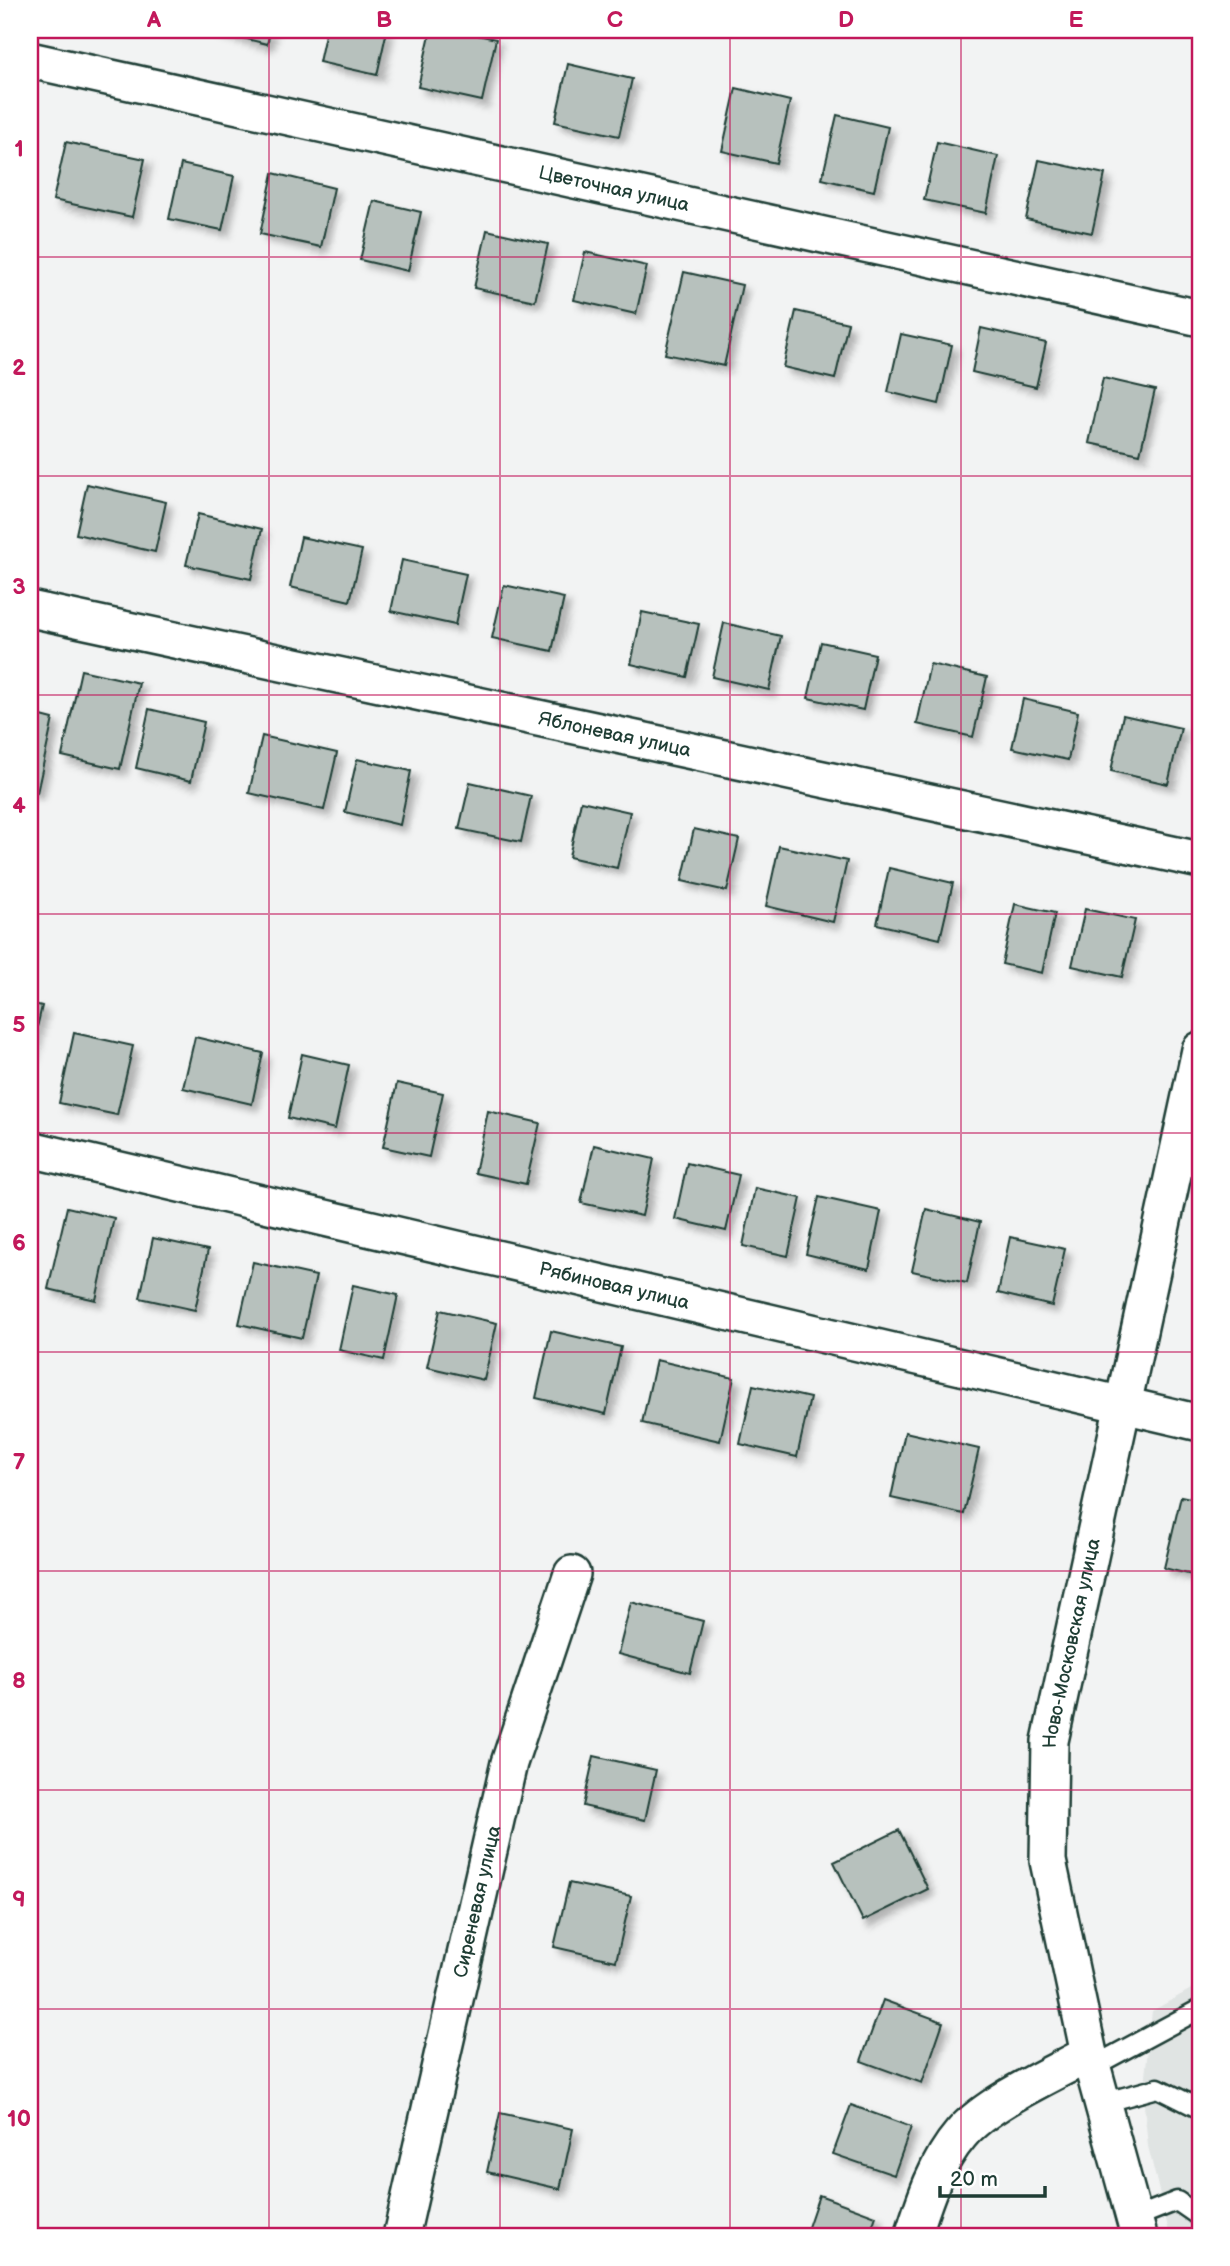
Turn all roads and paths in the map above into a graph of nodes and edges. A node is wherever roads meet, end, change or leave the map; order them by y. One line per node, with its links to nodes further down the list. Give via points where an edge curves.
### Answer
1 (30, 60): 2 (street, Цветочная улица)
2 (1200, 318)
3 (30, 609): 4 (street, Яблоневая улица)
4 (1200, 860)
5 (1200, 1050): 7 (street, Ново-Московская улица)
6 (30, 1149): 7 (street, Рябиновая улица)
7 (1121, 1404): 8 (street, Рябиновая улица); 11 (street, Ново-Московская улица, via 1050,1741 1048,1861)
8 (1200, 1423)
9 (572, 1573): 16 (street, Сиреневая улица, via 509,1763)
10 (1200, 2009): 11 (lane)
11 (1090, 2060): 12 (street, Ново-Московская улица); 17 (street, via 997,2105 961,2134 929,2185)
12 (1102, 2103): 13 (lane, via 1158,2088); 15 (street, Ново-Московская улица)
13 (1200, 2109)
14 (1200, 2217): 15 (lane, via 1177,2201)
15 (1137, 2227)
16 (401, 2236)
17 (913, 2236)

